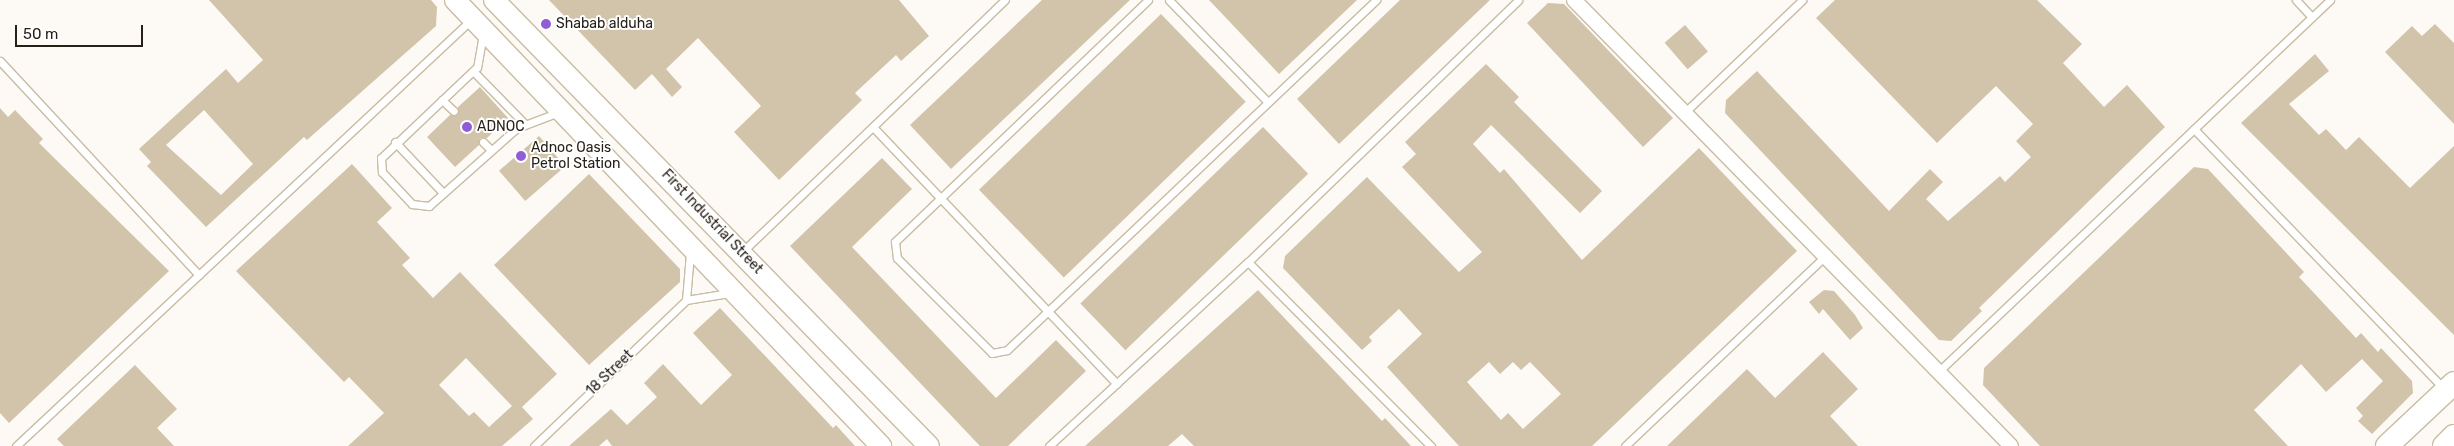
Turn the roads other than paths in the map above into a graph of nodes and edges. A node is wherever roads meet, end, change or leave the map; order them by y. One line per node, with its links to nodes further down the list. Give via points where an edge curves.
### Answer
1 (455, 0): 13 (main road)
2 (494, 0): 30 (main road, First Industrial Street)
3 (1005, 0): 22 (lane)
4 (1148, 0): 28 (lane)
5 (1169, 0): 17 (lane)
6 (1376, 0): 17 (lane)
7 (1518, 0): 32 (lane)
8 (1574, 0): 20 (street)
9 (1802, 0): 20 (lane)
10 (2296, 0): 12 (lane)
11 (2330, 0): 12 (lane)
12 (2312, 17): 23 (lane)
13 (478, 23): 15 (lane, via 482,57); 19 (main road); 33 (lane)
14 (0, 61): 33 (lane)
15 (474, 72): 16 (lane); 21 (lane)
16 (442, 100): 18 (lane); 24 (lane)
17 (1268, 102): 36 (lane)
18 (454, 111)
19 (561, 112): 21 (lane); 29 (main road)
20 (1685, 112): 31 (street)
21 (524, 123): 26 (lane)
22 (873, 127): 28 (lane); 30 (lane)
23 (2194, 129): 37 (lane); 39 (lane)
24 (395, 142): 27 (lane); 27 (lane, via 381,158 385,176 418,208)
25 (483, 142): 26 (lane)
26 (492, 150): 27 (lane)
27 (443, 194)
28 (941, 199): 36 (lane); 36 (lane, via 898,237 894,247 897,258 992,353 1007,350)
29 (688, 246): 34 (main road); 35 (lane, via 691,278)
30 (742, 252): 44 (main road, First Industrial Street)
31 (1827, 254): 37 (street); 47 (lane)
32 (1248, 262): 38 (lane); 46 (lane)
33 (199, 274): 41 (lane)
34 (734, 293): 35 (lane); 43 (main road)
35 (686, 300): 42 (lane, 18 Street)
36 (1048, 310): 38 (lane)
37 (1939, 371): 48 (street)
38 (1117, 384): 45 (lane)
39 (2450, 387): 49 (main road)
40 (2454, 436): 50 (main road)
41 (16, 446)
42 (534, 446)
43 (881, 446)
44 (928, 446)
45 (1050, 446)
46 (1431, 446)
47 (1625, 446)
48 (2011, 446)
49 (2387, 446)
50 (2444, 446)

